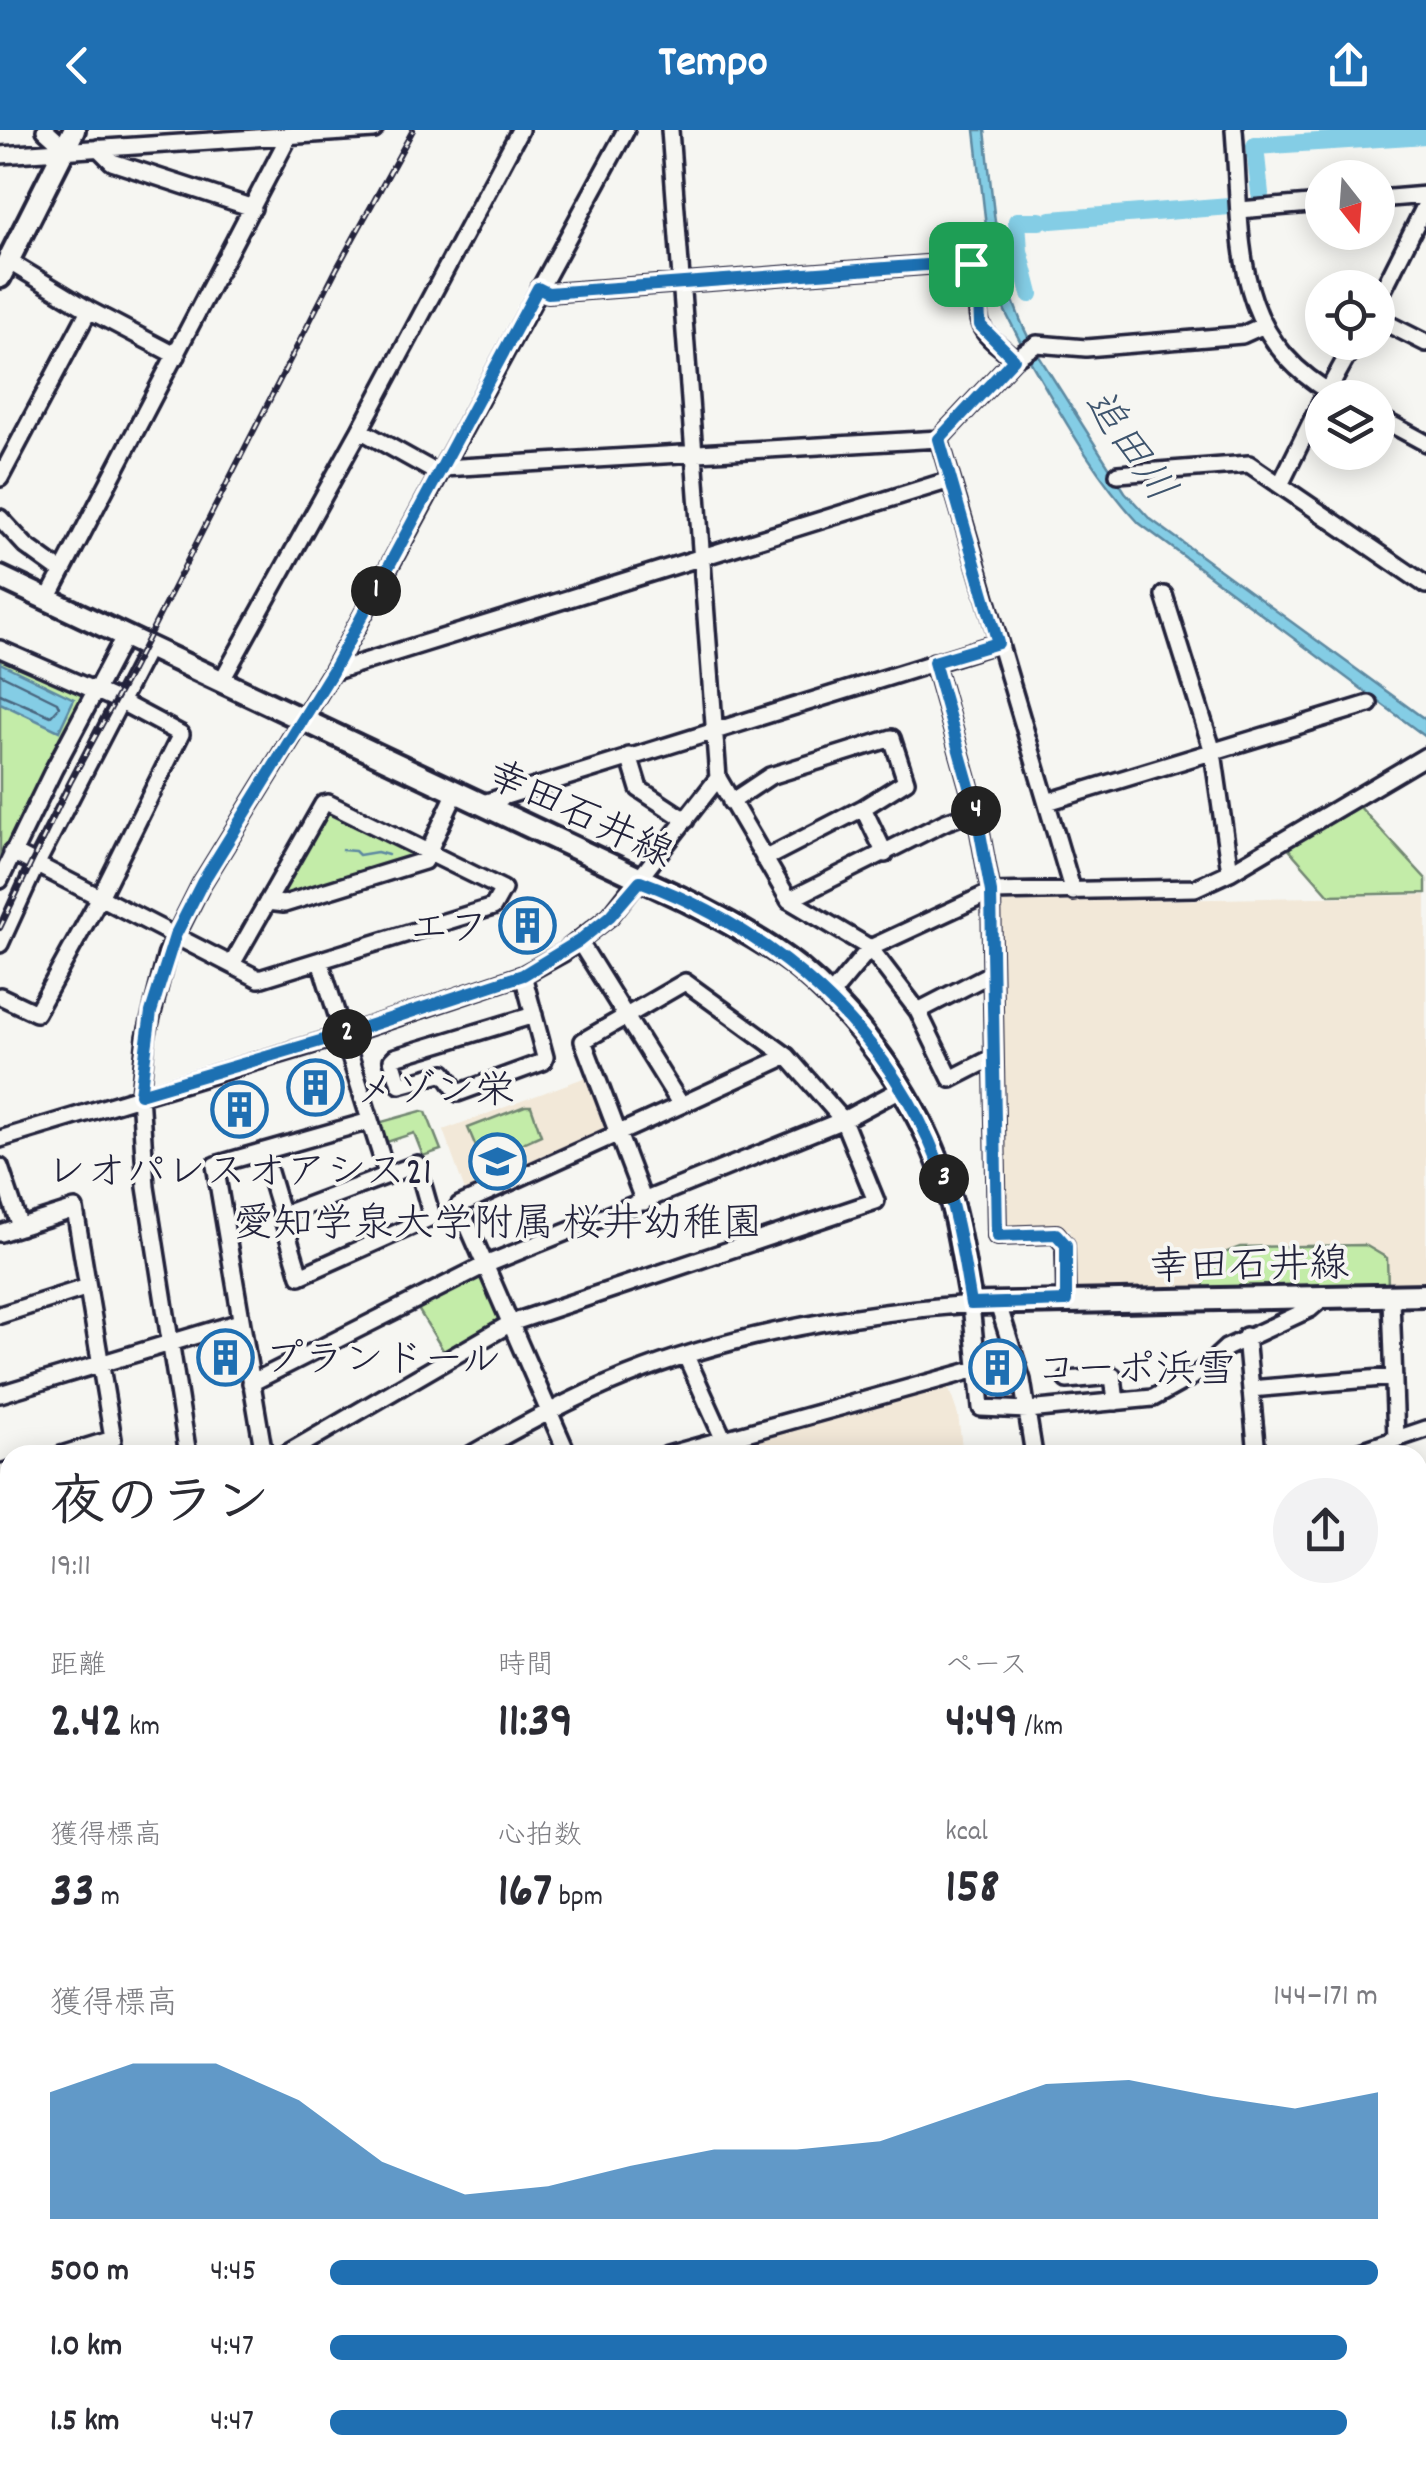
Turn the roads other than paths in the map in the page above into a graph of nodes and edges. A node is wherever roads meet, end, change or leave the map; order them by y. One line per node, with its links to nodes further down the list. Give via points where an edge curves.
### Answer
1 (45, 130): 8 (street)
2 (374, 130): 7 (street)
3 (520, 130): 31 (street)
4 (626, 130): 22 (street)
5 (670, 130): 21 (street)
6 (1234, 130): 16 (street)
7 (288, 138): 9 (street); 15 (street)
8 (66, 143): 9 (street); 10 (street); 19 (main road)
9 (98, 148): 15 (street, via 112,162)
10 (0, 156)
11 (1426, 195): 12 (street)
12 (1395, 198)
13 (1305, 204): 16 (street)
14 (1426, 204): 17 (street)
15 (253, 208): 28 (street)
16 (1240, 210): 24 (street, via 1248,286)
17 (1409, 240): 18 (street); 20 (street)
18 (1426, 248)
19 (4, 269): 23 (street)
20 (1394, 270)
21 (681, 283): 22 (street, via 548,293); 27 (street, via 966,262 978,274 980,325); 35 (street)
22 (538, 288): 36 (street)
23 (89, 310): 28 (street); 38 (street)
24 (1262, 326): 27 (street, via 1242,336); 29 (street)
25 (1395, 328): 26 (street)
26 (1426, 343)
27 (1026, 351): 32 (street)
28 (177, 356): 43 (street)
29 (1309, 380)
30 (1395, 426): 34 (street)
31 (360, 430): 36 (street); 54 (street)
32 (939, 439): 35 (street); 39 (street)
33 (1305, 440): 40 (street)
34 (1426, 442)
35 (692, 454): 36 (street); 42 (street)
36 (441, 471): 53 (street)
37 (1118, 474): 40 (street, via 1247,464)
38 (0, 478)
39 (950, 480): 42 (street); 49 (street)
40 (1280, 485): 45 (street)
41 (0, 518): 43 (street)
42 (700, 556): 53 (street); 59 (street)
43 (62, 572): 47 (street)
44 (0, 577): 47 (main road, 幸田石井線)
45 (1426, 586)
46 (1164, 594): 60 (street)
47 (48, 599): 48 (main road, 幸田石井線)
48 (125, 635): 50 (main road, 幸田石井線); 55 (street)
49 (998, 643): 52 (street); 66 (street)
50 (149, 646): 54 (main road, 幸田石井線); 56 (street)
51 (0, 650): 55 (street)
52 (934, 662): 59 (street); 69 (street)
53 (332, 672): 58 (street)
54 (222, 680): 58 (main road, 幸田石井線)
55 (95, 693): 56 (street); 72 (street)
56 (118, 701): 75 (street); 81 (street, via 181,739)
57 (1369, 704): 60 (street)
58 (306, 720): 64 (main road, 幸田石井線); 84 (street)
59 (712, 730): 61 (street); 63 (street)
60 (1213, 752): 66 (street); 76 (street)
61 (628, 756): 67 (street); 70 (street, via 640,789)
62 (1426, 756): 76 (street)
63 (718, 778): 65 (street); 70 (street)
64 (456, 792): 67 (main road, 幸田石井線); 71 (street)
65 (731, 802): 68 (street, via 770,776 892,738 906,781); 74 (street)
66 (1047, 802): 80 (street)
67 (480, 804): 78 (main road, 幸田石井線)
68 (863, 808): 73 (street); 74 (street)
69 (976, 811): 73 (street); 79 (street)
70 (686, 820): 78 (street)
71 (428, 851): 83 (street, via 418,864 284,904); 83 (street, via 323,804); 88 (street, via 502,886 497,905)
72 (12, 852): 75 (street); 77 (street)
73 (885, 854): 82 (street)
74 (764, 859): 82 (street)
75 (36, 864): 81 (street); 86 (street)
76 (1230, 872): 80 (street, via 1182,890)
77 (0, 880)
78 (640, 881): 85 (street); 93 (main road, 幸田石井線, via 724,920)
79 (991, 892): 80 (street); 87 (street); 90 (street)
80 (1073, 892)
81 (100, 897): 84 (street); 92 (street, via 36,1013)
82 (789, 900): 87 (street)
83 (267, 902): 89 (street)
84 (175, 936): 89 (street); 101 (street, via 151,1012)
85 (579, 941): 91 (street); 96 (street)
86 (0, 944)
87 (870, 948): 93 (street); 94 (street)
88 (320, 961): 89 (street, via 260,979); 97 (street)
89 (232, 964)
90 (992, 973): 94 (street); 99 (street)
91 (523, 975): 95 (street); 97 (street)
92 (0, 996)
93 (830, 996): 100 (main road, 幸田石井線)
94 (918, 1011): 99 (street, via 952,1079)
95 (534, 1014): 95 (street, via 544,1062 458,1093 444,1073 400,1085 395,1056)
96 (626, 1015): 98 (street, via 685,982); 102 (street); 105 (street, via 583,1041)
97 (344, 1034): 101 (street); 104 (street)
98 (787, 1056): 102 (street); 103 (street)
99 (992, 1058): 119 (street, via 997,1236 1056,1234 1066,1245)
100 (901, 1089): 103 (street); 120 (main road, 幸田石井線, via 938,1161)
101 (140, 1094): 106 (street); 126 (street, via 146,1187)
102 (681, 1105): 105 (street)
103 (843, 1120): 110 (street); 124 (street, via 876,1201)
104 (370, 1121): 107 (street); 109 (street)
105 (618, 1134): 110 (street); 114 (street, via 459,1204)
106 (0, 1140)
107 (263, 1152): 111 (street); 123 (street, via 215,1166)
108 (0, 1167): 112 (street)
109 (387, 1174): 111 (street); 111 (street, via 417,1164 432,1217 300,1276)
110 (644, 1202): 114 (street)
111 (282, 1215)
112 (20, 1227): 113 (street); 115 (street, via 75,1209)
113 (0, 1233)
114 (485, 1265): 124 (street); 132 (street)
115 (88, 1287): 122 (street); 128 (street)
116 (1426, 1295): 117 (main road, 幸田石井線)
117 (1325, 1296): 119 (main road, 幸田石井線); 125 (street)
118 (1391, 1300): 130 (street)
119 (1066, 1301): 121 (main road, 幸田石井線)
120 (971, 1304): 121 (main road, 幸田石井線); 127 (street, via 818,1322); 129 (street)
121 (998, 1304): 137 (street)
122 (0, 1314)
123 (240, 1322): 126 (street); 132 (street)
124 (511, 1323): 136 (street); 144 (street)
125 (1246, 1336): 133 (street); 135 (street, via 1153,1398)
126 (171, 1342): 128 (street); 142 (street)
127 (686, 1356): 136 (street); 139 (street)
128 (100, 1364): 134 (street); 141 (street)
129 (978, 1369): 137 (street, via 981,1408); 139 (street)
130 (1394, 1377): 133 (street); 140 (street)
131 (1068, 1380): 135 (street, via 1113,1376)
132 (251, 1383): 143 (street)
133 (1251, 1389): 149 (street)
134 (0, 1394)
135 (1116, 1402): 137 (street)
136 (549, 1410): 145 (street); 146 (street)
137 (1028, 1410): 148 (street)
138 (1426, 1429): 140 (street)
139 (723, 1438): 147 (street)
140 (1396, 1439): 150 (street)
141 (114, 1445)
142 (186, 1445)
143 (262, 1445)
144 (301, 1445)
145 (488, 1445)
146 (564, 1445)
147 (700, 1445)
148 (1033, 1445)
149 (1256, 1445)
150 (1378, 1445)
151 (0, 1733): 152 (street)
152 (0, 1760)

